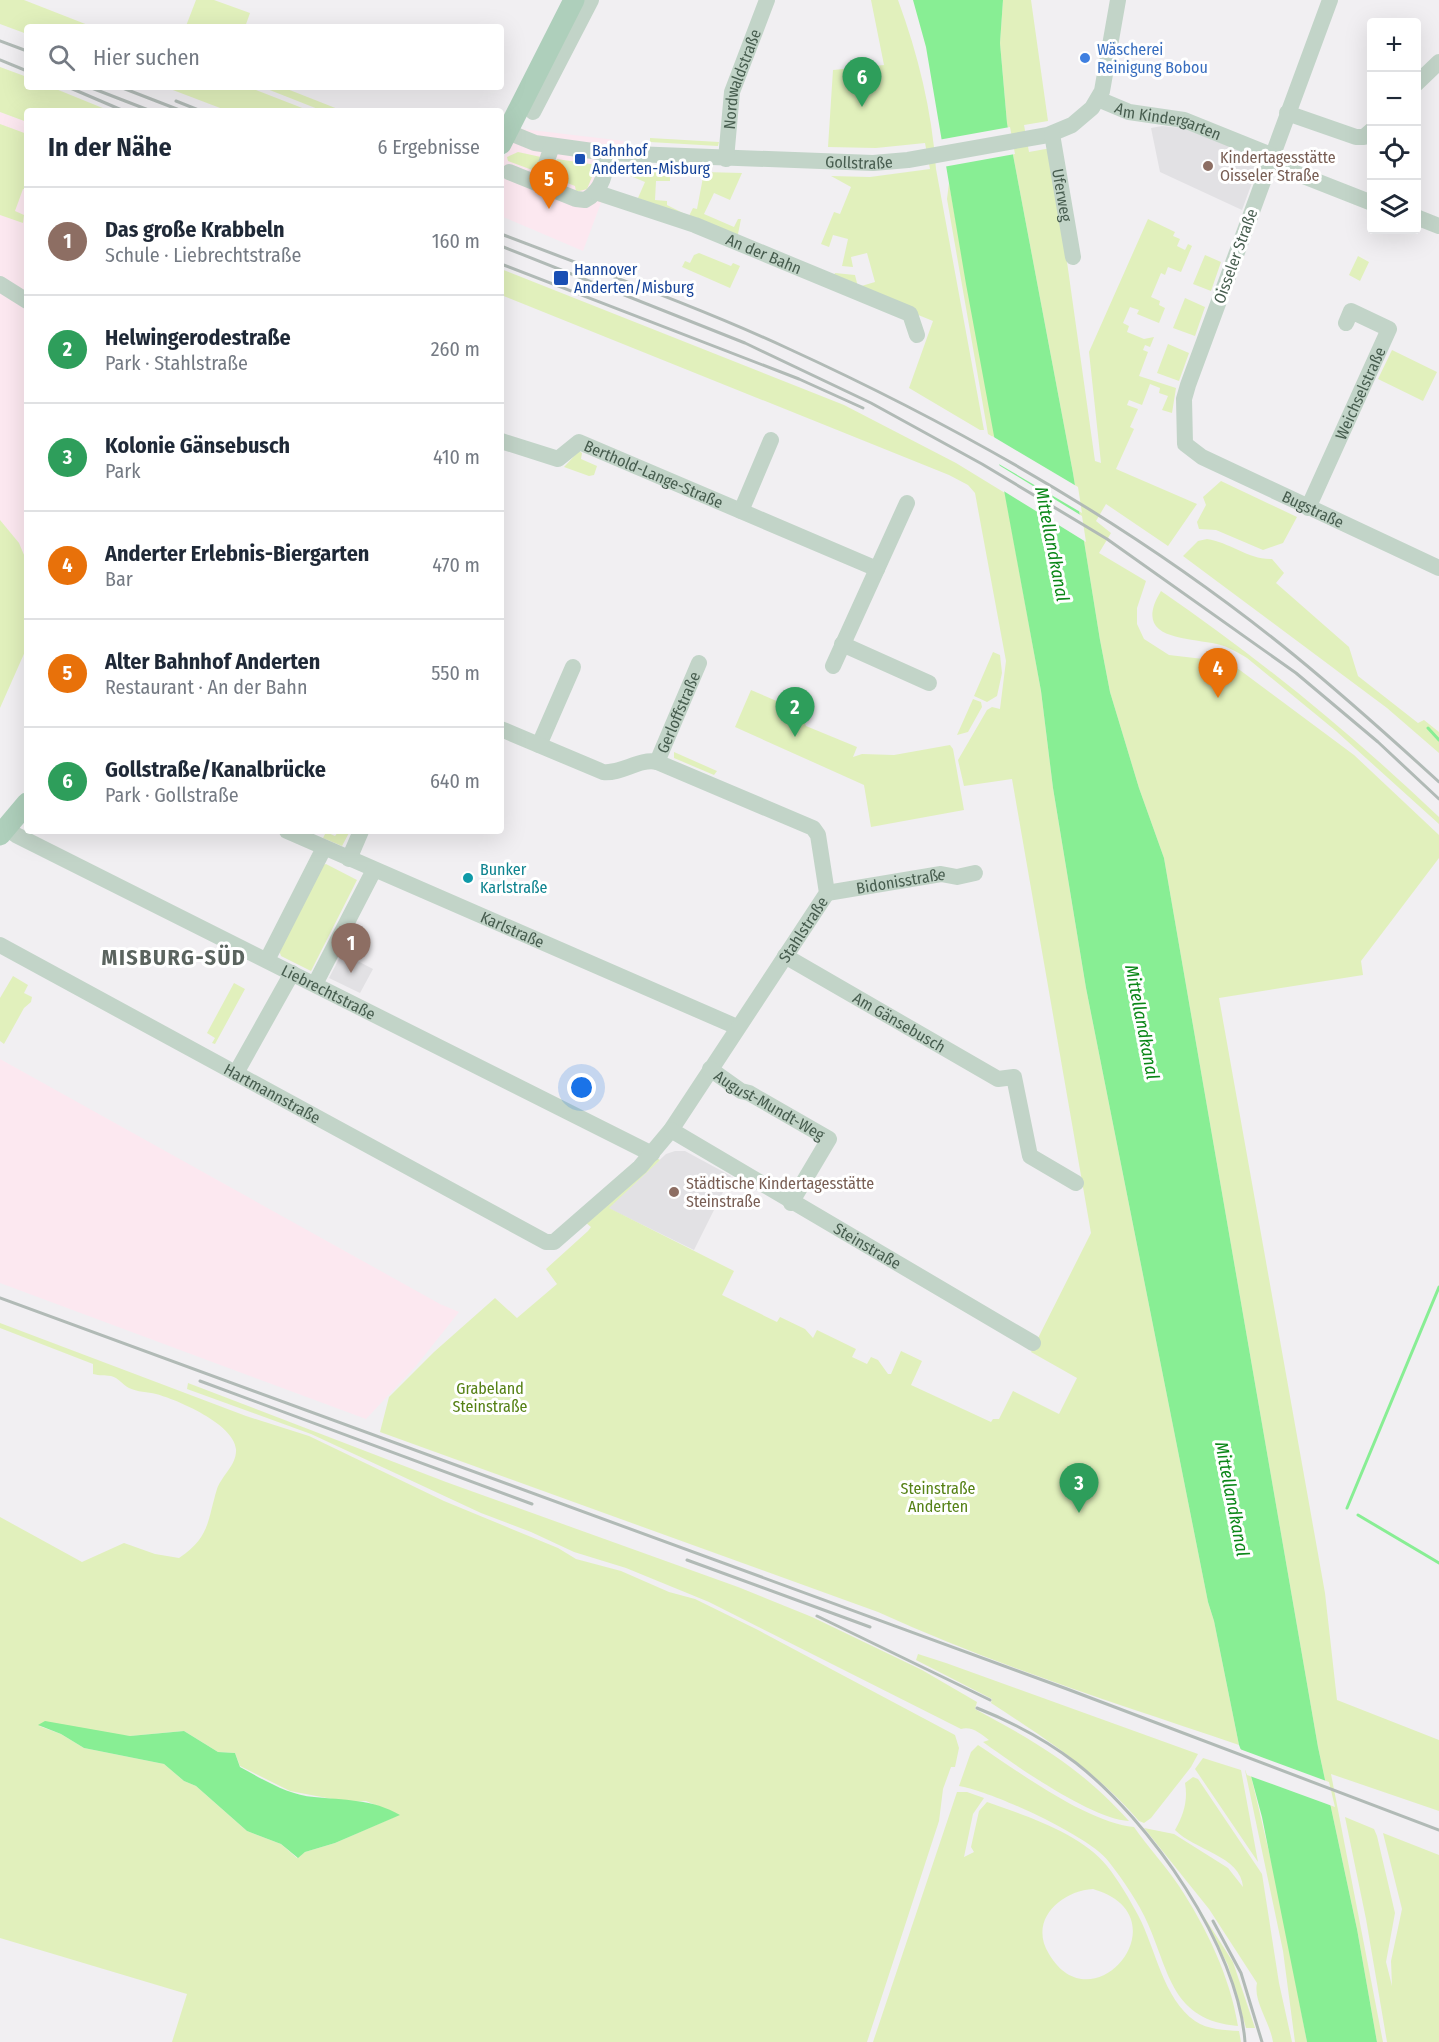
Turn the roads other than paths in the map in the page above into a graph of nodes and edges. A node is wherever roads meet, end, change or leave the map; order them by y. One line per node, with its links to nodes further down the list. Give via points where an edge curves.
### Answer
1 (574, 0): 10 (main road)
2 (591, 0): 10 (street)
3 (767, 0): 15 (street, Nordwaldstraße, via 732,92)
4 (1118, 0): 8 (street, Gollstraße, via 1107,75)
5 (1330, 0): 9 (street, Oisseler Straße)
6 (1439, 62): 7 (street)
7 (1421, 79)
8 (1098, 99): 11 (street, Gollstraße, via 1079,121); 16 (street, Am Kindergarten, via 1129,112 1184,120)
9 (1287, 113): 12 (street, via 1356,137); 16 (street, Oisseler Straße)
10 (514, 126): 13 (street, Gollstraße, via 524,140)
11 (1052, 134): 15 (street, Gollstraße, via 873,163); 23 (street, Uferweg)
12 (1367, 134)
13 (552, 146): 14 (street, Gollstraße); 18 (street)
14 (607, 153): 15 (street, Gollstraße); 19 (street, via 606,171)
15 (726, 159)
16 (1270, 159): 20 (street, Am Kindergarten); 30 (street, Oisseler Straße, via 1186,389 1183,421)
17 (509, 172): 18 (street, An der Bahn)
18 (539, 184): 19 (street, An der Bahn, via 576,199 585,200)
19 (595, 192): 27 (street, An der Bahn, via 694,225 910,314)
20 (1367, 201)
21 (1421, 219): 22 (street)
22 (1439, 226)
23 (1073, 257)
24 (0, 284): 25 (street)
25 (24, 300)
26 (1346, 323): 32 (street, Weichselstraße, via 1352,311 1389,329)
27 (917, 335)
28 (771, 441): 33 (street, Berthold-Lange-Straße)
29 (504, 442): 33 (street, Berthold-Lange-Straße, via 558,459 579,442)
30 (1187, 447): 32 (street, Bugstraße)
31 (907, 503): 35 (street)
32 (1308, 508): 34 (street, Bugstraße)
33 (741, 511): 35 (street, Berthold-Lange-Straße)
34 (1439, 568)
35 (877, 569): 36 (street)
36 (842, 644): 38 (street); 40 (street)
37 (699, 663): 43 (street, Gerloffstraße)
38 (833, 666)
39 (573, 668): 42 (street)
40 (929, 683)
41 (504, 730): 42 (street)
42 (539, 745): 43 (street, via 603,772)
43 (657, 762): 52 (street, Stahlstraße, via 813,828 818,835)
44 (24, 806): 45 (main road)
45 (3, 831): 55 (street, Liebrechtstraße)
46 (294, 834): 48 (street, Karlstraße)
47 (360, 834): 49 (street)
48 (324, 848): 49 (street, Karlstraße); 55 (street)
49 (349, 859): 50 (street, Karlstraße)
50 (375, 870): 57 (street); 58 (street, Karlstraße)
51 (975, 873): 52 (street, Bidonisstraße, via 957,877 941,874)
52 (827, 894): 54 (street, Stahlstraße)
53 (0, 945): 60 (street, Hartmannstraße)
54 (785, 956): 58 (street, Stahlstraße); 63 (street, Am Gänsebusch, via 998,1079 1014,1077 1030,1156)
55 (267, 960): 56 (street, Liebrechtstraße)
56 (292, 973): 57 (street, Liebrechtstraße); 60 (street)
57 (315, 984): 62 (street, Liebrechtstraße)
58 (737, 1027): 59 (street, Stahlstraße)
59 (710, 1069): 61 (street, Stahlstraße); 64 (street, August-Mundt-Weg, via 741,1091 829,1139)
60 (236, 1073): 65 (street, Hartmannstraße)
61 (671, 1130): 62 (street, Stahlstraße); 64 (street, Steinstraße)
62 (652, 1154): 65 (street, Stahlstraße, via 560,1239 551,1244)
63 (1076, 1183)
64 (791, 1203): 66 (street, Steinstraße)
65 (546, 1242)
66 (1033, 1342)

